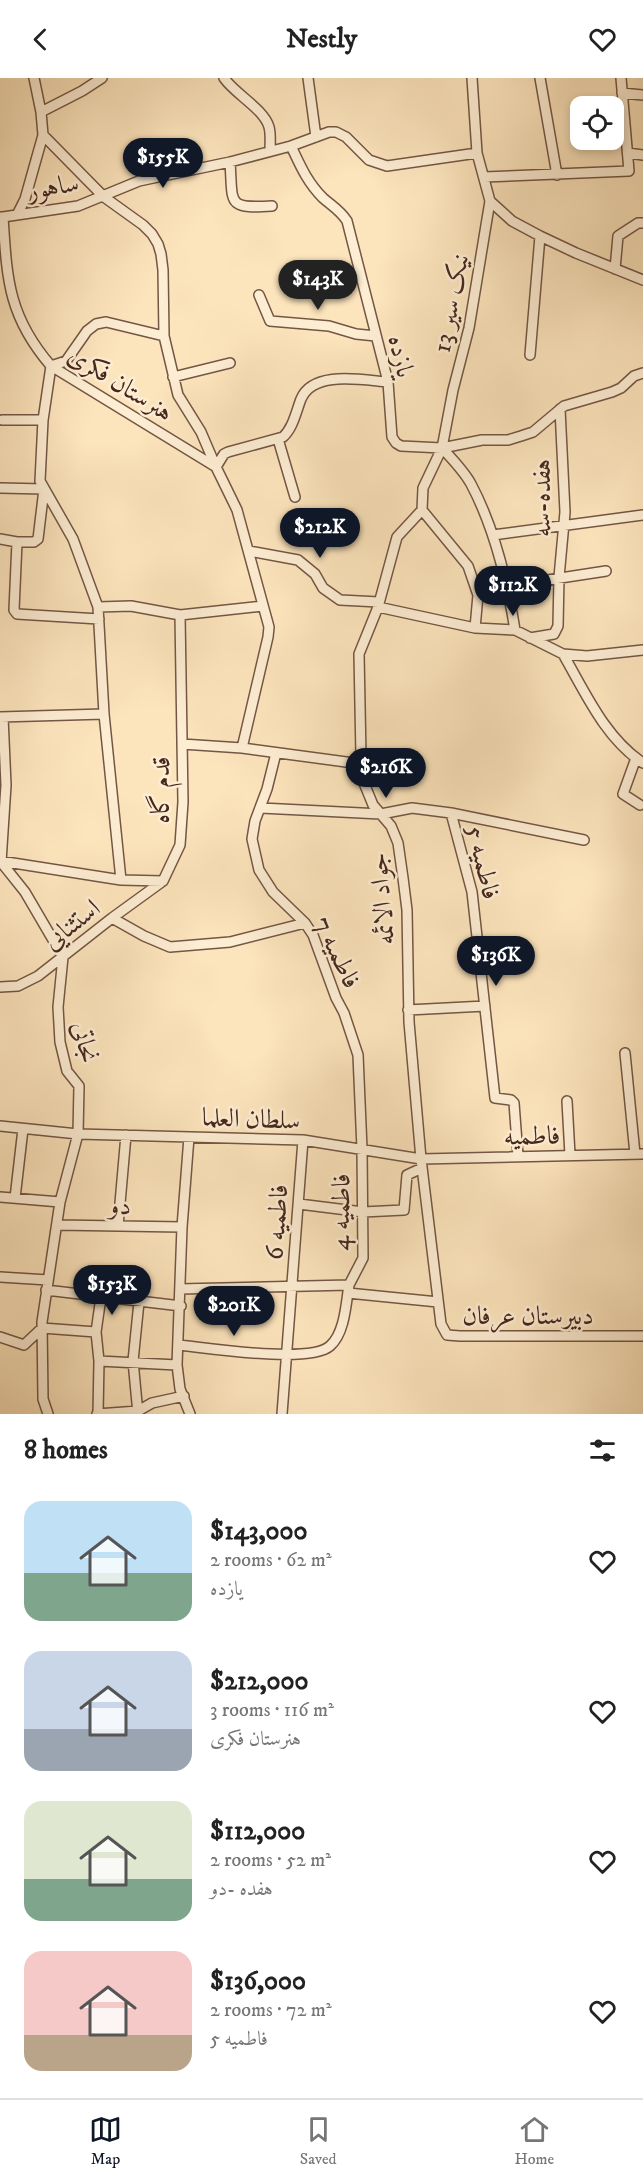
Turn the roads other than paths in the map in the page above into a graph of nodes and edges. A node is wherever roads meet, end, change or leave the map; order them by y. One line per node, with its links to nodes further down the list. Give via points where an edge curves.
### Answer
1 (34, 78): 10 (street)
2 (102, 78): 10 (street)
3 (224, 78): 14 (street, via 265,118)
4 (308, 78): 12 (street)
5 (472, 78): 15 (street)
6 (540, 78): 19 (street)
7 (621, 78): 8 (street)
8 (622, 93): 9 (street); 16 (street)
9 (643, 95)
10 (41, 112): 11 (street)
11 (43, 135): 21 (street, هنرستان فکری); 24 (street)
12 (316, 137): 13 (street, ساهور); 15 (street, via 336,132 369,160 387,166)
13 (291, 146): 14 (street, ساهور); 32 (street, یازده, via 305,178 347,221)
14 (270, 151): 18 (street, ساهور)
15 (477, 153): 20 (street)
16 (628, 153): 17 (street); 19 (street, via 629,171)
17 (643, 155)
18 (230, 162): 21 (street, ساهور, via 139,181); 23 (street, via 232,197 238,205)
19 (556, 175): 20 (street)
20 (484, 177): 22 (street)
21 (104, 197): 24 (street, ساهور, via 78,206); 31 (street, هنرستان فکری, via 143,225 158,244 163,270)
22 (490, 201): 27 (street, via 512,221); 43 (street, نیک سیر 13, via 469,328)
23 (272, 206)
24 (18, 213): 25 (street, ساهور)
25 (2, 217): 35 (street, هنرستان فکری, via 7,272 17,315)
26 (641, 223): 28 (street, via 618,236)
27 (540, 236): 28 (street); 33 (street)
28 (615, 269): 29 (street)
29 (643, 280)
30 (259, 295): 32 (street, via 270,321 329,326)
31 (164, 336): 35 (street, via 106,322 96,324 69,358); 37 (street, هنرستان فکری)
32 (376, 336): 38 (street, یازده)
33 (530, 356)
34 (230, 363): 37 (street)
35 (51, 366): 41 (street); 44 (street, هنرستان فکری)
36 (643, 373): 39 (street, via 612,392)
37 (173, 377): 44 (street, هنرستان فکری, via 178,395 201,432)
38 (388, 382): 42 (street, via 326,380 312,384 302,396 289,432); 43 (street, یازده, via 392,437 396,443)
39 (560, 409): 43 (street, via 533,432 508,440 482,440); 50 (street, هفده-سه)
40 (2, 420): 41 (street)
41 (43, 420): 46 (street, via 40,477)
42 (278, 439): 44 (street, via 228,452); 47 (street)
43 (442, 448): 48 (street, via 423,488); 51 (street, via 471,483)
44 (216, 467): 54 (street, هنرستان فکری, via 237,510)
45 (0, 488): 46 (street)
46 (44, 489): 53 (street, via 38,539); 60 (street, via 73,539)
47 (295, 497)
48 (422, 510): 58 (street, جواد الائمه, via 397,537); 63 (street, via 468,566 478,595)
49 (643, 515): 50 (street)
50 (564, 525): 51 (street); 56 (street, هفده-سه)
51 (493, 535): 57 (street)
52 (0, 539): 53 (street)
53 (17, 542): 62 (street, via 17,614)
54 (249, 551): 58 (street, via 298,560 340,600); 59 (street, هنرستان فکری)
55 (606, 571): 56 (street)
56 (559, 577): 57 (street); 65 (street, هفده-سه, via 557,630)
57 (508, 586): 64 (street)
58 (378, 604): 63 (street); 74 (street, جواد الائمه, via 359,654)
59 (263, 606): 61 (street); 71 (street, هنرستان فکری, via 268,637)
60 (98, 607): 61 (street, via 131,606); 62 (street)
61 (180, 615): 70 (street, قدم گاه)
62 (99, 619): 68 (street)
63 (475, 628): 64 (street)
64 (515, 630): 65 (street)
65 (530, 638): 67 (street)
66 (643, 650): 67 (street, via 588,656)
67 (563, 654): 73 (street, via 595,710 628,753)
68 (105, 714): 69 (street); 81 (street)
69 (2, 717): 80 (street, via 6,785)
70 (182, 744): 71 (street); 82 (street, قدم گاه, via 180,845)
71 (242, 748): 72 (street)
72 (276, 753): 74 (street); 76 (street, فاطمیه 7)
73 (640, 760): 75 (street, via 623,794)
74 (361, 764): 78 (street, جواد الائمه, via 368,796)
75 (640, 805)
76 (261, 808): 78 (street); 84 (street, فاطمیه 7, via 252,839 259,870 273,892)
77 (452, 813): 78 (street, via 412,808); 79 (street); 87 (street, فاطمیه 5, via 472,892)
78 (381, 814): 88 (street, جواد الائمه, via 391,826 400,855 407,910)
79 (584, 840)
80 (1, 862): 81 (street); 85 (street, via 26,892)
81 (122, 880): 82 (street)
82 (163, 881): 83 (street, استثنایی)
83 (112, 918): 84 (street, via 170,947 230,942); 85 (street, استثنایی)
84 (305, 923): 97 (street, فاطمیه 7, via 358,1055)
85 (63, 957): 86 (street, استثنایی, via 18,986); 93 (street, نجاتی, via 58,1007 60,1042 67,1071 79,1086)
86 (0, 987)
87 (485, 1006): 88 (street); 100 (street, فاطمیه 5, via 495,1098 514,1103)
88 (408, 1010): 101 (street, جواد الائمه)
89 (625, 1053): 98 (street)
90 (567, 1101): 99 (street)
91 (0, 1126): 92 (street, سلطان العلما)
92 (23, 1129): 93 (street, سلطان العلما); 103 (street)
93 (78, 1134): 94 (street, سلطان العلما); 104 (street)
94 (126, 1136): 95 (street, سلطان العلما); 108 (street)
95 (189, 1137): 96 (street, سلطان العلما); 109 (street)
96 (303, 1140): 97 (street, سلطان العلما); 105 (street, فاطمیه 6)
97 (362, 1149): 101 (street, سلطان العلما); 106 (street, فاطمیه 4)
98 (639, 1154): 99 (street, فاطمیه)
99 (570, 1155): 100 (street, فاطمیه)
100 (518, 1156): 101 (street, فاطمیه)
101 (422, 1163): 106 (street, via 407,1176 404,1210); 118 (street, دبیرستان عرفان)
102 (0, 1197): 103 (street)
103 (15, 1198): 104 (street)
104 (60, 1202): 107 (street)
105 (299, 1204): 106 (street); 112 (street, فاطمیه 6)
106 (363, 1212): 114 (street, فاطمیه 4, via 363,1258)
107 (57, 1225): 108 (street, دو); 111 (street)
108 (118, 1226): 109 (street, دو)
109 (182, 1227): 113 (street)
110 (0, 1276): 111 (street)
111 (48, 1280): 115 (street)
112 (292, 1286): 113 (street, فاطمیه 4); 114 (street, فاطمیه 4); 125 (street, فاطمیه 6)
113 (180, 1289): 119 (street)
114 (348, 1289): 118 (street); 125 (street, via 339,1335 329,1347 310,1354)
115 (46, 1290): 116 (street); 120 (street)
116 (101, 1297): 117 (street); 121 (street)
117 (139, 1302): 119 (street); 127 (street)
118 (438, 1302): 122 (street, دبیرستان عرفان, via 447,1335)
119 (181, 1306): 124 (street)
120 (42, 1328): 121 (street); 123 (street, via 24,1345); 130 (street)
121 (96, 1332): 126 (street)
122 (643, 1336)
123 (0, 1337)
124 (178, 1346): 125 (street); 128 (street)
125 (288, 1355): 135 (street, فاطمیه 6)
126 (99, 1361): 127 (street); 133 (street)
127 (133, 1364): 128 (street); 131 (street)
128 (177, 1365): 129 (street)
129 (184, 1396): 131 (street, via 152,1403); 134 (street)
130 (47, 1413): 132 (street)
131 (138, 1413): 133 (street)
132 (59, 1414)
133 (98, 1414)
134 (190, 1414)
135 (282, 1414)

